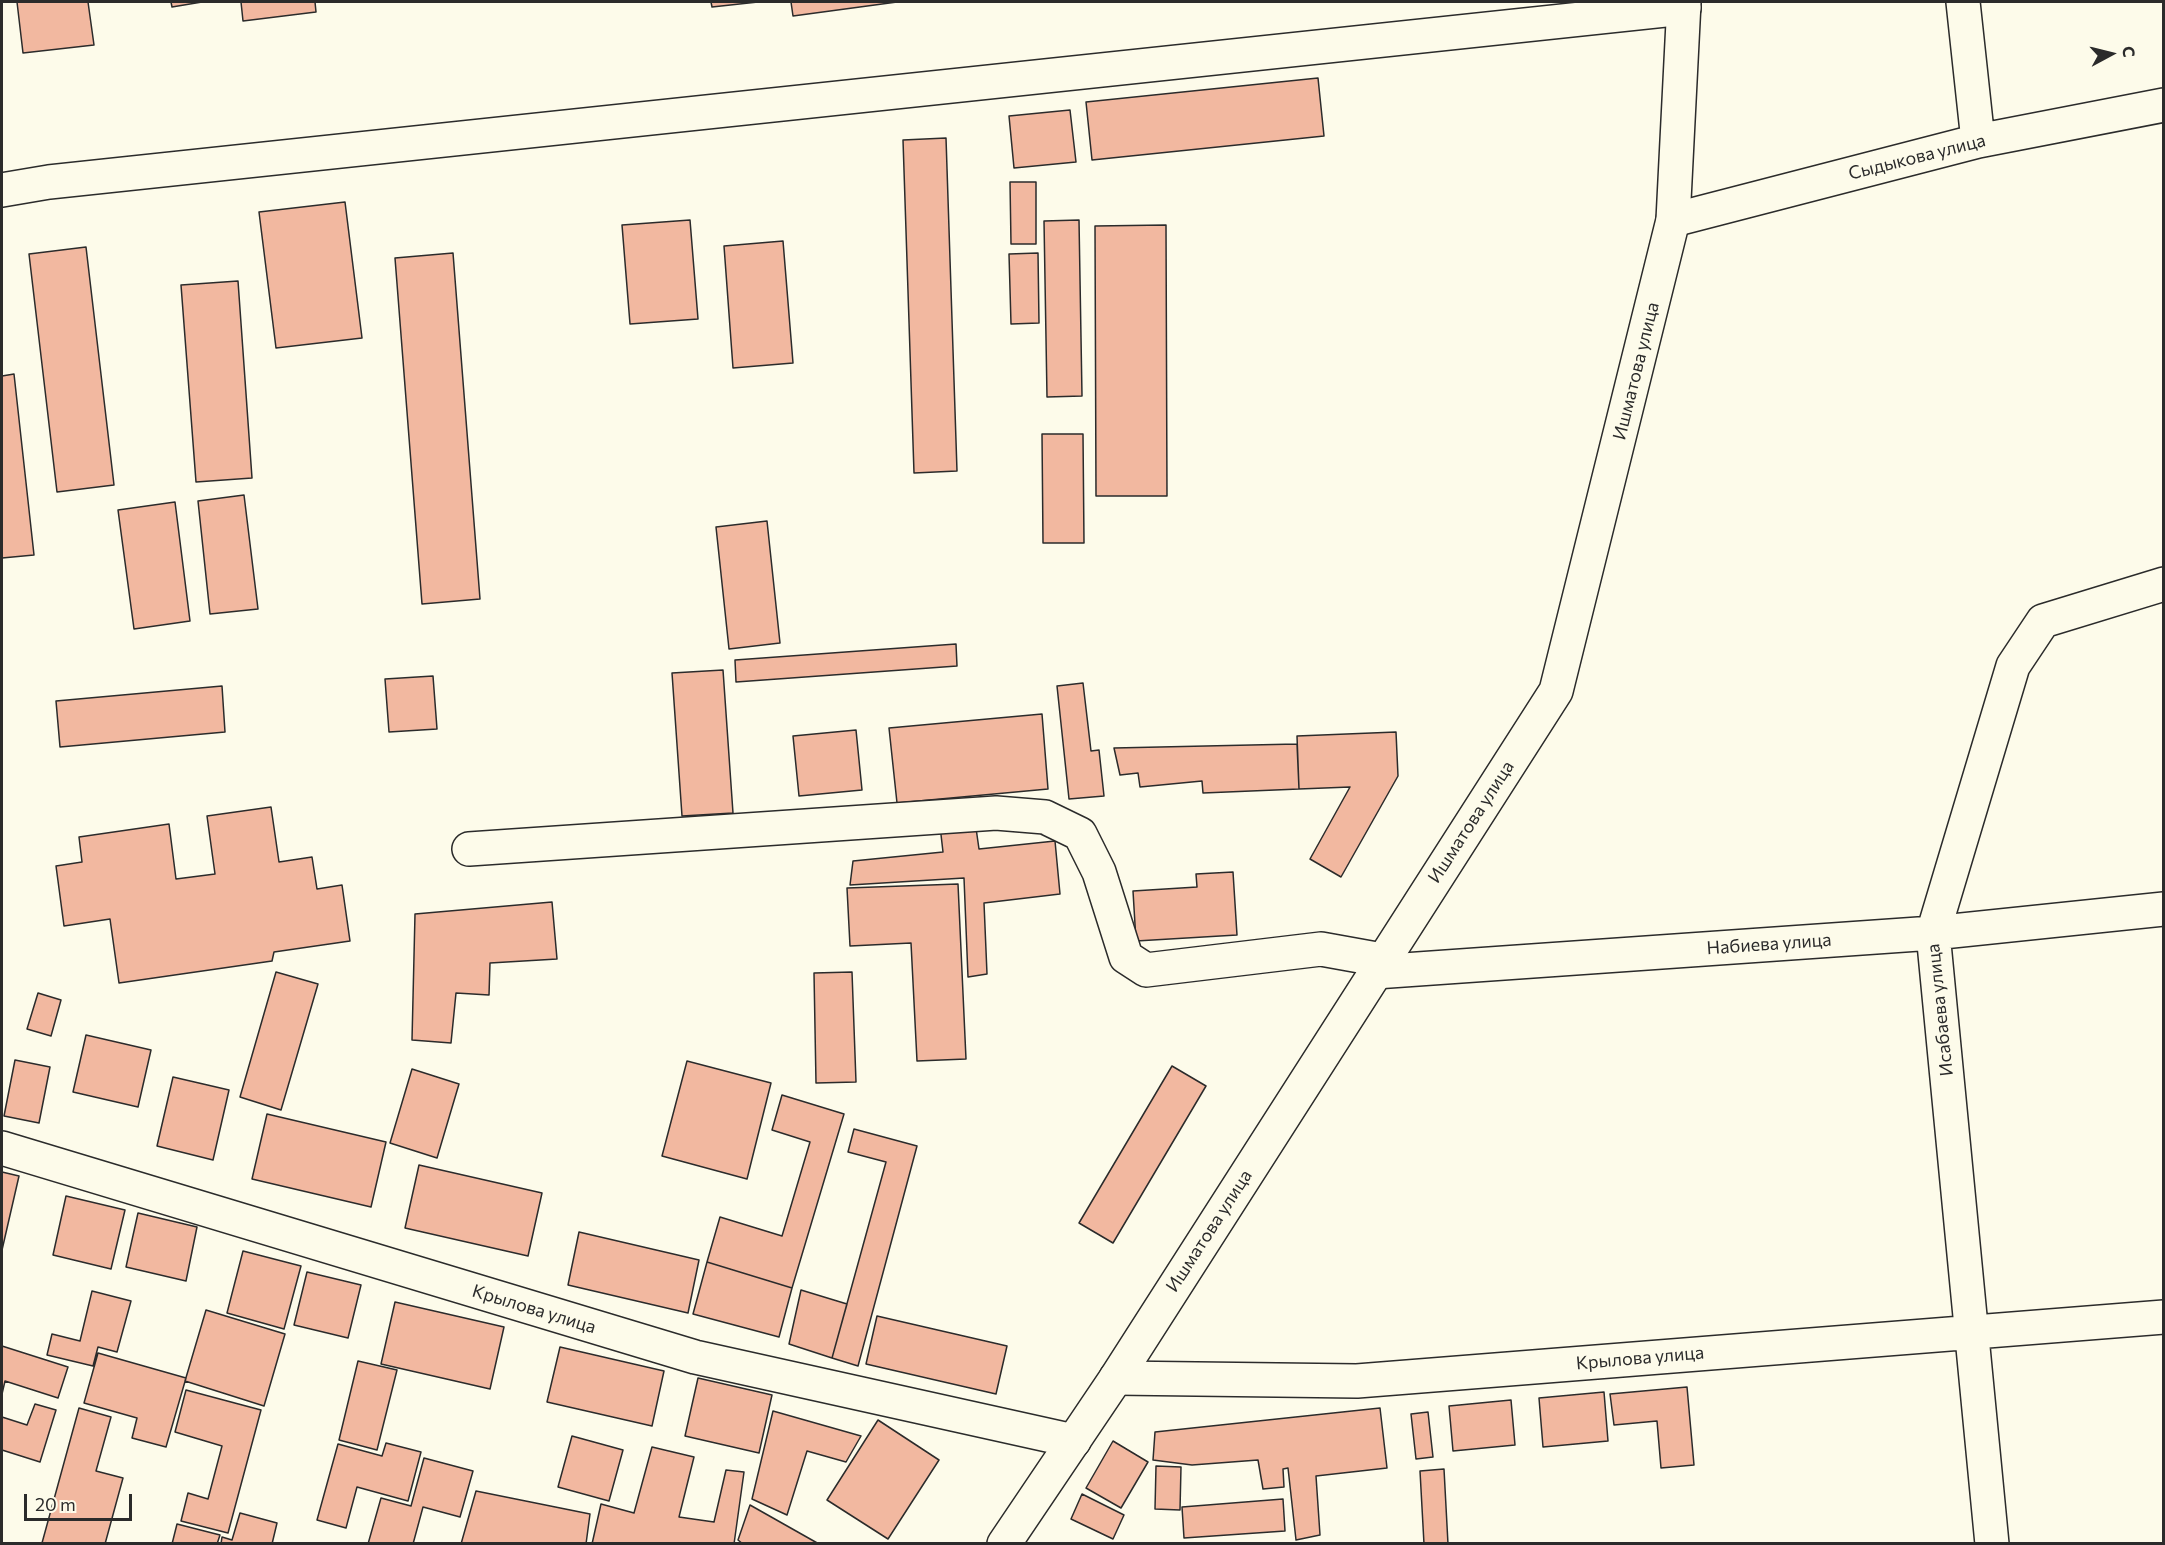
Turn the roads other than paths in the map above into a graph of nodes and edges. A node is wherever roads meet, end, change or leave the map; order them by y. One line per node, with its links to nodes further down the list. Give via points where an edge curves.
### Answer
1 (1963, 2): 4 (street)
2 (1684, 5): 5 (street); 6 (street, Ишматова улица)
3 (2163, 105): 4 (street, Сыдыкова улица)
4 (1978, 141): 6 (street, Сыдыкова улица)
5 (2, 190)
6 (1673, 220): 11 (street, Ишматова улица, via 1556,691)
7 (2163, 585): 10 (street, Исабаева улица, via 2043,621 2013,666)
8 (469, 849): 11 (street, Набиева улица, via 996,813 1045,817 1080,834 1099,872 1126,957 1146,970 1322,949)
9 (2163, 909): 10 (street, Набиева улица)
10 (1933, 933): 11 (street, Набиева улица); 14 (street, Исабаева улица)
11 (1378, 966): 15 (street, Ишматова улица)
12 (2, 1148): 16 (street, Крылова улица, via 695,1357)
13 (2163, 1317): 14 (street, Крылова улица)
14 (1973, 1332): 15 (street, Крылова улица, via 1357,1381); 18 (street, Исабаева улица)
15 (1116, 1378): 16 (street, Ишматова улица)
16 (1074, 1441): 17 (street, Ишматова улица)
17 (1004, 1544)
18 (1992, 1544)

